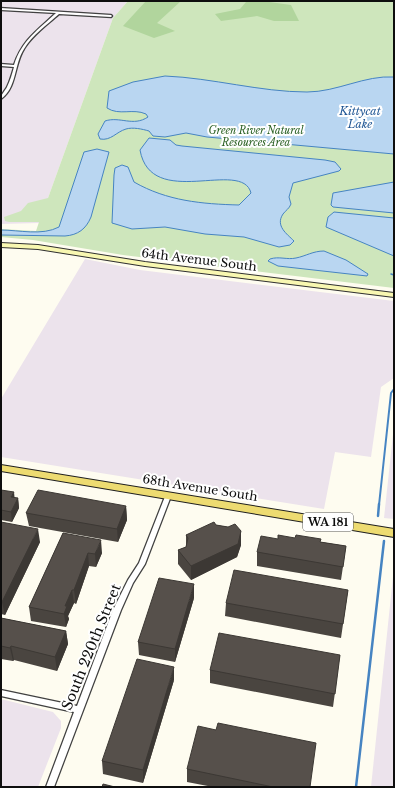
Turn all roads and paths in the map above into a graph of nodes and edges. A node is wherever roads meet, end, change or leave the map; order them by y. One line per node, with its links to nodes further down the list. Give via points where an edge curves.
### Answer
1 (1, 9): 2 (street)
2 (58, 13): 3 (street); 5 (street, via 24,47)
3 (111, 16)
4 (1, 65): 5 (street)
5 (16, 66): 6 (street, via 10,88)
6 (1, 98)
7 (1, 245): 8 (street, 64th Avenue South)
8 (394, 295)
9 (1, 468): 10 (main road, 68th Avenue South / WA 181)
10 (168, 496): 11 (main road, 68th Avenue South / WA 181); 13 (street, South 220th Street, via 142,564 117,610)
11 (394, 533)
12 (1, 693): 13 (street)
13 (79, 710): 14 (street, South 220th Street)
14 (50, 787)

